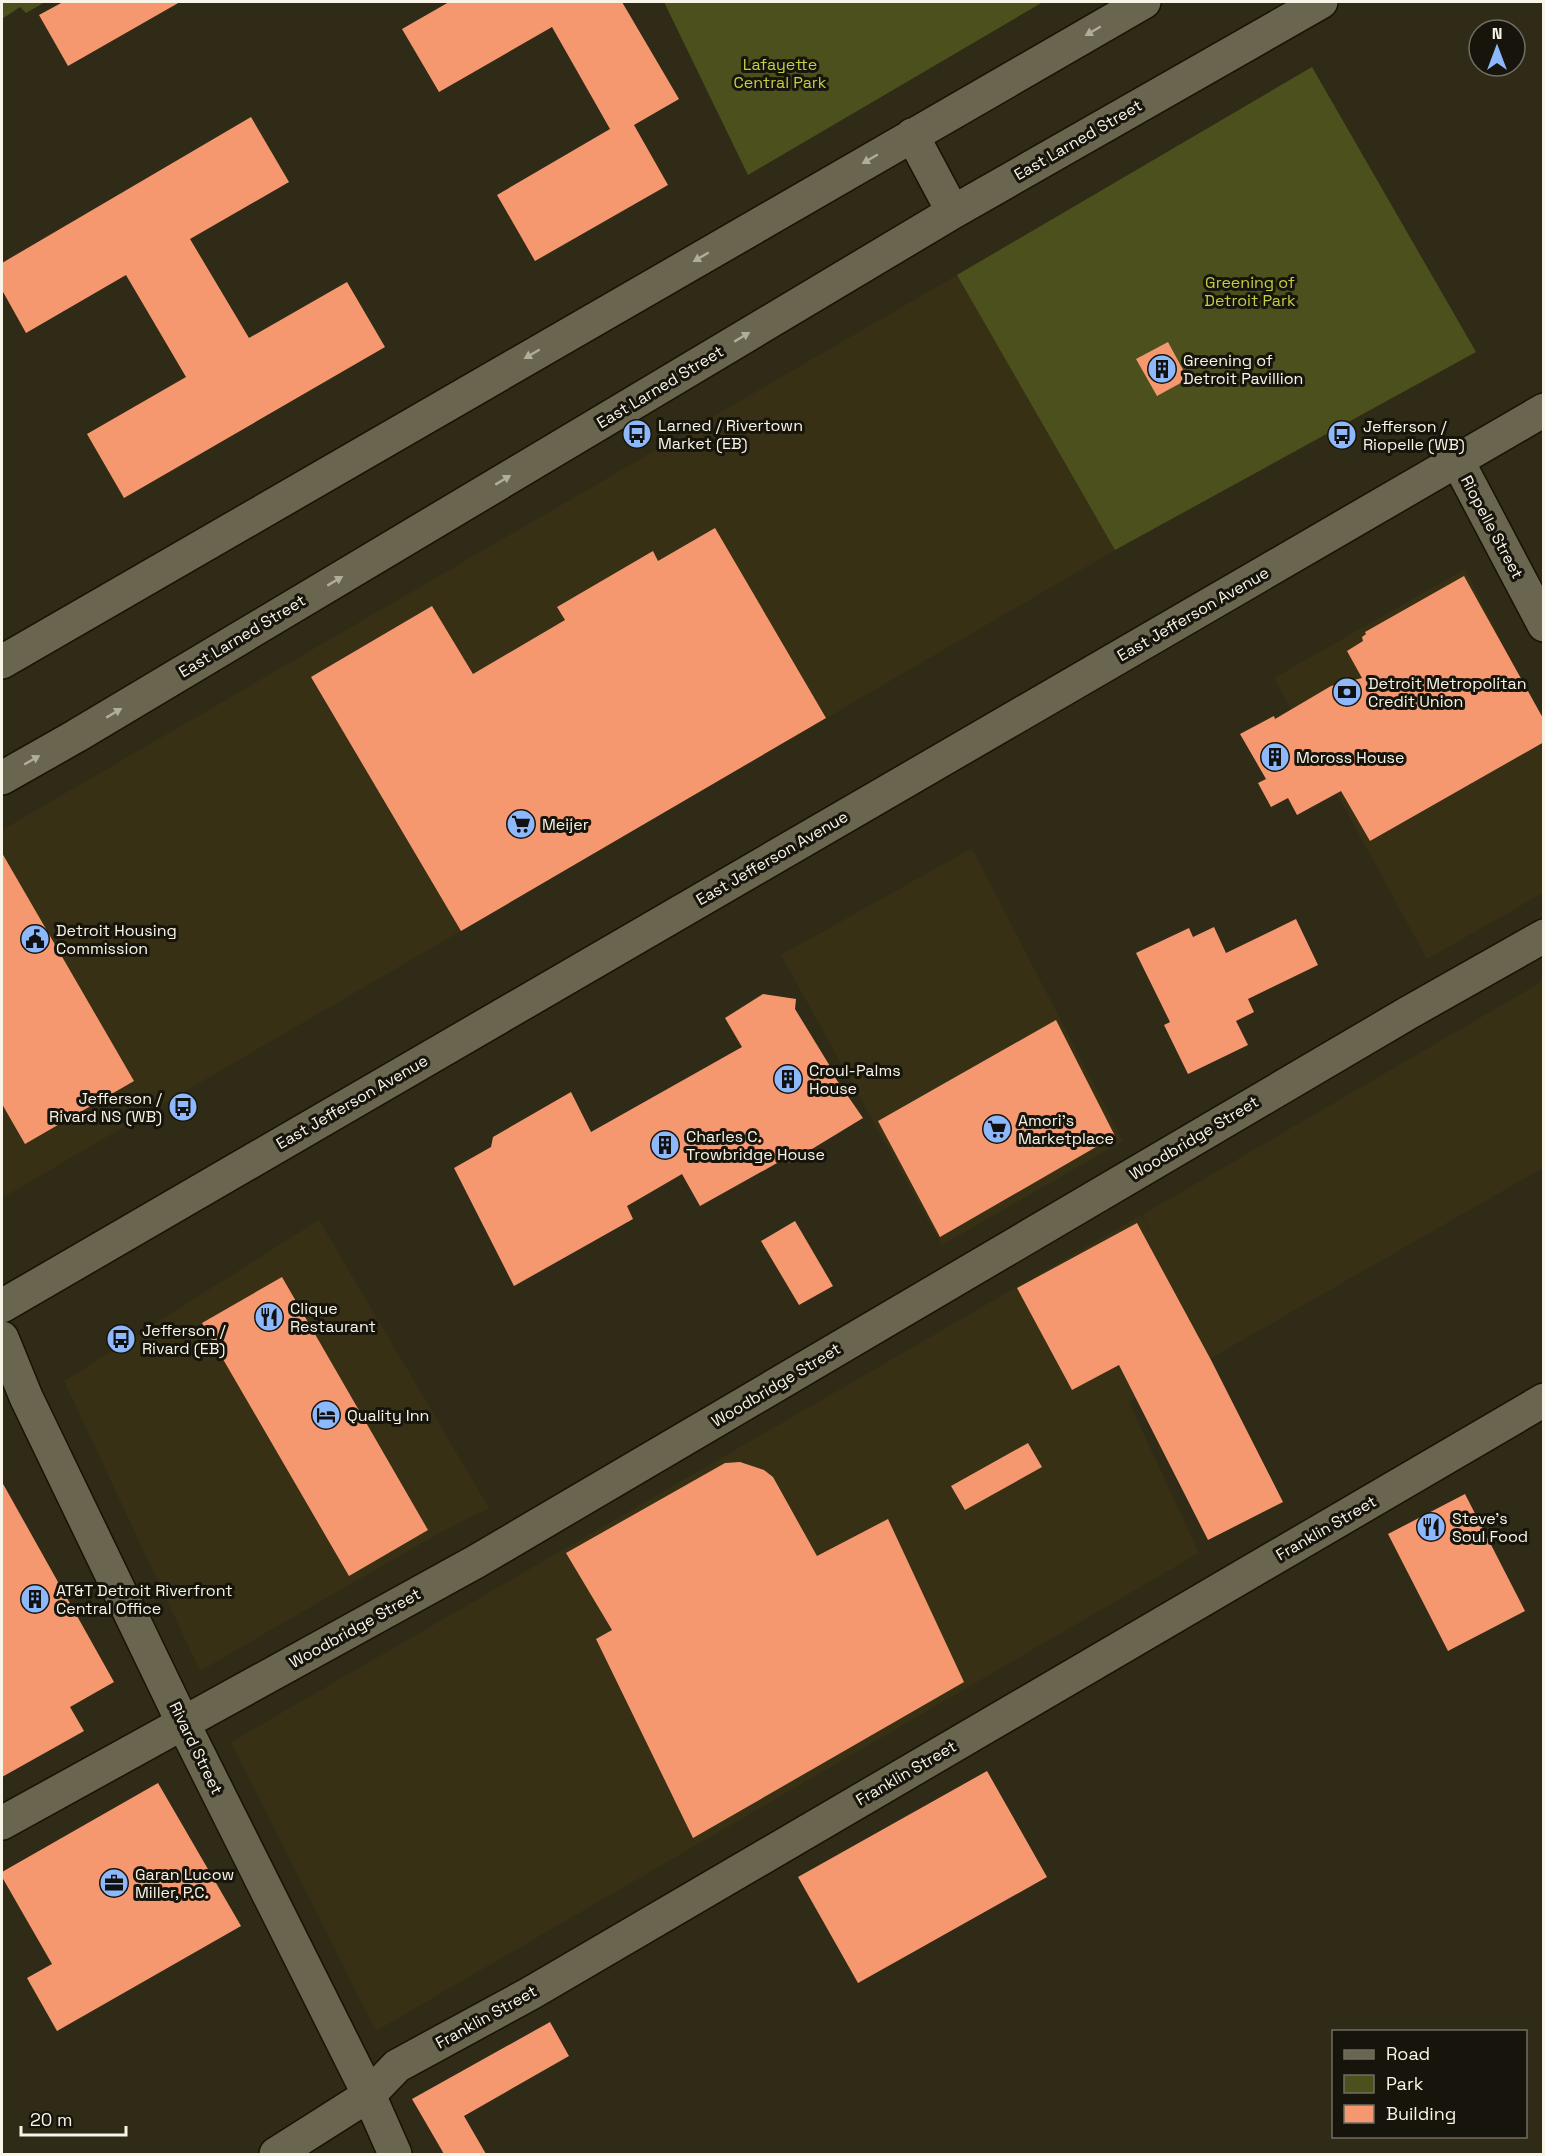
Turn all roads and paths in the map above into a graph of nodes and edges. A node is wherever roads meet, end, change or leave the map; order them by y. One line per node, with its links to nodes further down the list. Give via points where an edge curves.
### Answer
1 (1144, 2): 3 (street, one-way to 3)
2 (1321, 2): 4 (street, East Larned Street)
3 (912, 135): 4 (street); 8 (street, one-way to 8)
4 (953, 212): 9 (street, East Larned Street, one-way to 4)
5 (1544, 410): 6 (street, East Jefferson Avenue)
6 (1457, 460): 7 (street, Riopelle Street); 11 (street, East Jefferson Avenue)
7 (1544, 626)
8 (2, 662)
9 (2, 778)
10 (1544, 936): 14 (street, Woodbridge Street, via 477,1562)
11 (2, 1306)
12 (2, 1338): 14 (street, Rivard Street, via 26,1397)
13 (1544, 1400): 16 (street, Franklin Street, via 561,1975 397,2066)
14 (183, 1723): 15 (street, Woodbridge Street); 16 (street, Rivard Street)
15 (2, 1823)
16 (369, 2095): 17 (street, Franklin Street); 18 (street, Rivard Street)
17 (276, 2154)
18 (395, 2154)

